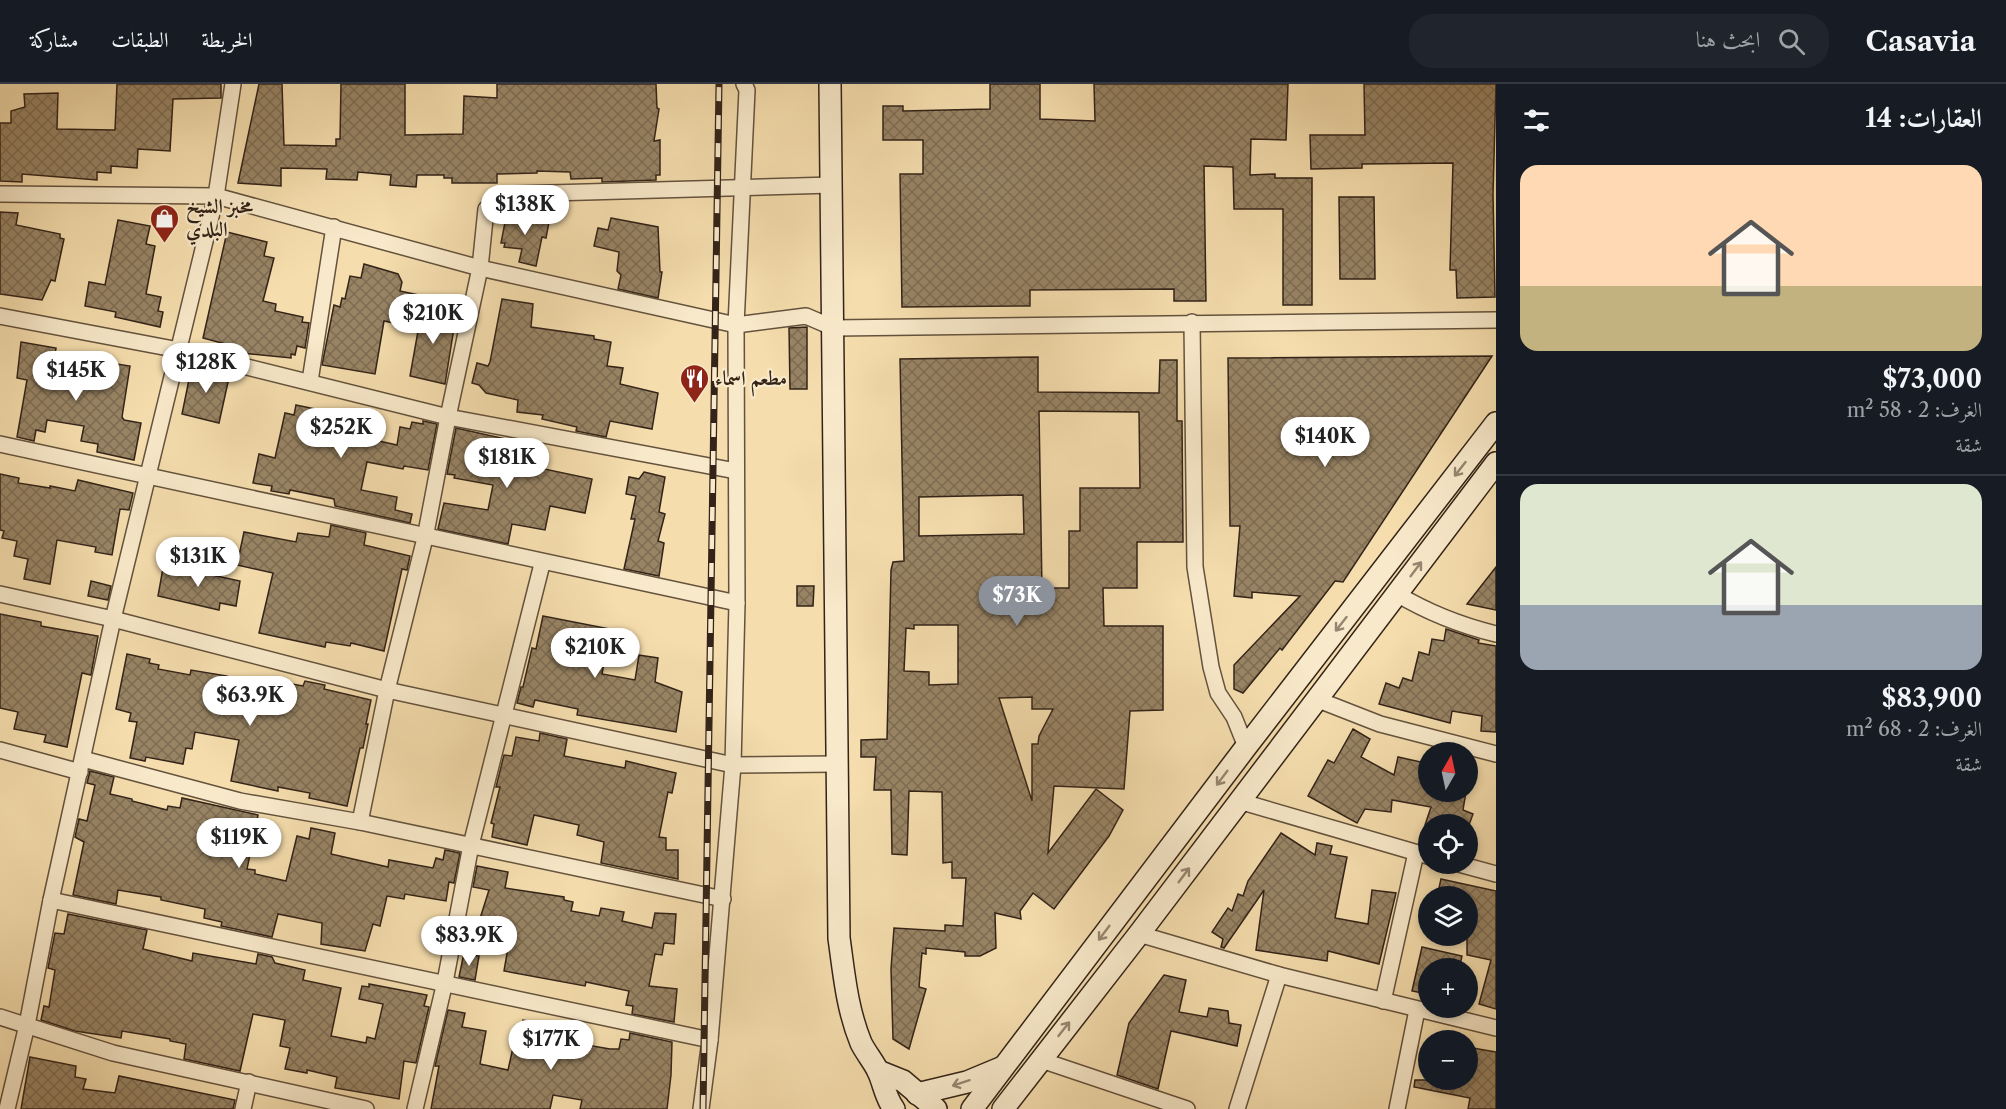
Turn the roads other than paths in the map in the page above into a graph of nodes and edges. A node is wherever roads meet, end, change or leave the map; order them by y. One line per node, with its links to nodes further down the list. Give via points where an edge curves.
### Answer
1 (233, 84): 7 (street)
2 (744, 84): 5 (street, via 747,90)
3 (830, 84): 4 (main road)
4 (832, 185): 5 (street); 14 (main road)
5 (742, 188): 9 (street, via 514,194 497,198 486,209); 13 (street)
6 (0, 194): 7 (street)
7 (216, 196): 8 (street); 15 (street)
8 (334, 227): 9 (street); 16 (street)
9 (480, 268): 13 (street); 17 (street)
10 (0, 316): 15 (street)
11 (1496, 320): 12 (street)
12 (1192, 322): 14 (street); 33 (street, via 1195,567 1218,693 1234,717)
13 (736, 325): 14 (street, via 806,316); 21 (street)
14 (834, 328): 36 (main road)
15 (179, 350): 16 (street); 22 (street)
16 (310, 381): 17 (street)
17 (448, 417): 21 (street); 23 (street)
18 (1496, 423): 33 (main road, one-way to 33)
19 (0, 444): 22 (street)
20 (1496, 464): 26 (main road, one-way to 20)
21 (736, 471): 27 (street)
22 (149, 477): 23 (street); 28 (street)
23 (425, 538): 24 (street); 30 (street)
24 (542, 564): 27 (street); 32 (street)
25 (0, 594): 28 (street)
26 (1397, 594): 29 (street, via 1456,624); 31 (main road)
27 (737, 603): 38 (street)
28 (113, 619): 30 (street); 37 (street)
29 (1496, 634)
30 (387, 690): 32 (street); 40 (street)
31 (1316, 699): 35 (street, via 1380,724); 39 (main road)
32 (503, 714): 38 (street); 41 (street)
33 (1246, 747): 58 (main road, one-way to 58)
34 (0, 750): 37 (street)
35 (1496, 754)
36 (836, 764): 38 (street); 59 (main road, via 839,938 847,998 862,1044)
37 (82, 765): 40 (street, via 230,799); 47 (street)
38 (733, 765): 46 (street)
39 (1239, 801): 42 (street); 48 (main road, one-way to 39)
40 (360, 822): 41 (street)
41 (471, 845): 46 (street); 50 (street)
42 (1418, 853)
43 (1418, 869): 51 (street)
44 (1478, 869): 45 (street)
45 (1496, 874)
46 (723, 899): 56 (street)
47 (51, 900): 50 (street); 54 (street)
48 (1139, 934): 49 (street); 57 (main road, one-way to 48)
49 (1280, 975): 51 (street); 72 (street)
50 (445, 982): 56 (street); 65 (street)
51 (1383, 1000): 52 (street)
52 (1417, 1010): 55 (street); 73 (street)
53 (0, 1017): 54 (street)
54 (27, 1025): 60 (street, via 113,1053); 62 (street)
55 (1496, 1028)
56 (710, 1040): 66 (street)
57 (1041, 1060): 70 (main road); 71 (street)
58 (1004, 1066): 61 (main road, one-way to 61, via 967,1082); 69 (main road)
59 (878, 1071): 61 (main road, via 903,1082); 67 (main road)
60 (249, 1082): 63 (street); 64 (street)
61 (917, 1094): 68 (main road)
62 (7, 1109)
63 (243, 1109)
64 (366, 1109)
65 (415, 1109)
66 (701, 1109)
67 (894, 1109)
68 (936, 1109)
69 (972, 1109)
70 (1003, 1109)
71 (1187, 1109)
72 (1237, 1109)
73 (1397, 1109)

